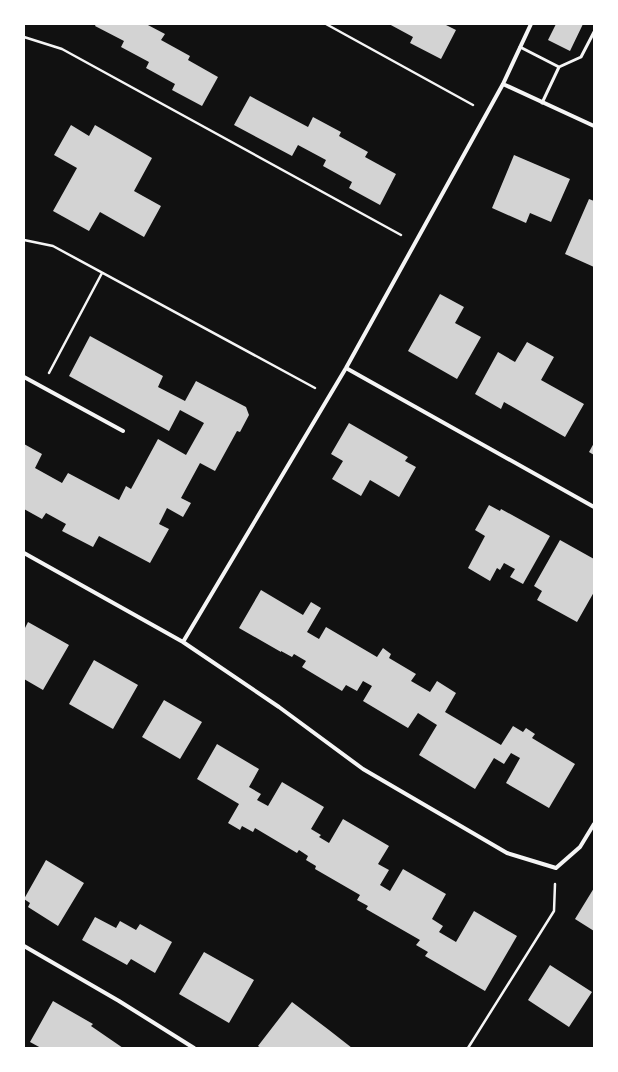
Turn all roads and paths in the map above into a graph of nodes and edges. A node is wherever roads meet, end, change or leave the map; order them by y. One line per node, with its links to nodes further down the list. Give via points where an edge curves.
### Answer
1 (326, 24): 9 (path)
2 (531, 24): 5 (street)
3 (594, 32): 6 (lane, via 582,57)
4 (24, 37): 12 (path, via 62,49)
5 (520, 47): 6 (lane); 7 (street)
6 (559, 67): 8 (lane)
7 (503, 84): 8 (street); 9 (street)
8 (542, 103): 10 (street)
9 (487, 113): 12 (street)
10 (594, 126)
11 (24, 240): 13 (path, via 53,246)
12 (415, 243): 14 (street)
13 (102, 273): 16 (path); 17 (path)
14 (346, 368): 17 (street); 19 (street)
15 (24, 377): 16 (street)
16 (42, 386): 18 (street)
17 (329, 396): 21 (street)
18 (123, 431)
19 (594, 507)
20 (24, 553): 21 (street)
21 (183, 642): 23 (street, via 279,707 363,769 507,853)
22 (594, 824): 23 (street, via 580,847)
23 (556, 868): 26 (path, via 554,911)
24 (24, 946): 25 (street)
25 (194, 1048)
26 (468, 1048)

